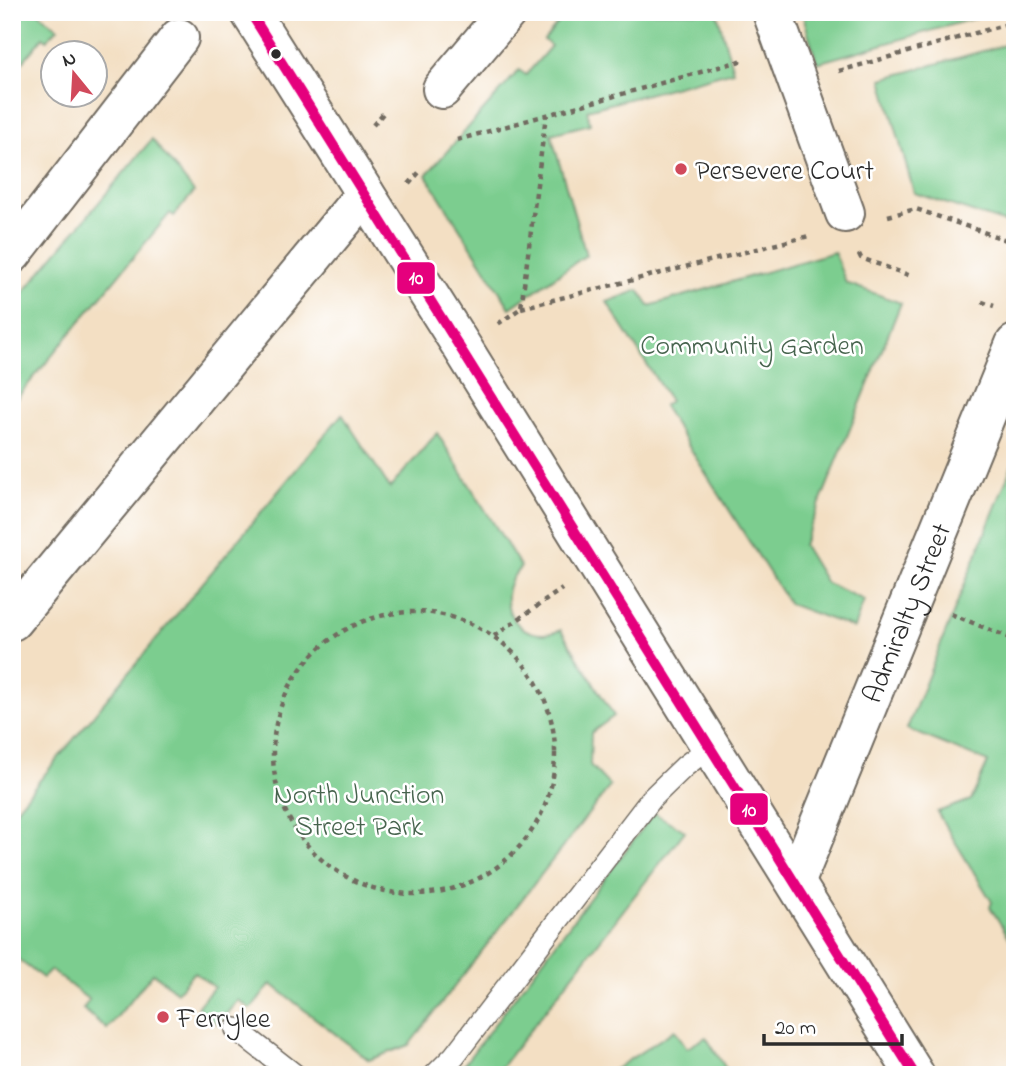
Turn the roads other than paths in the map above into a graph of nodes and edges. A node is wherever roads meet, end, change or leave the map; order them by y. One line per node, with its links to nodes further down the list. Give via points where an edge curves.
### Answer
1 (250, 12): 6 (street)
2 (507, 12): 5 (street)
3 (772, 12): 7 (street)
4 (179, 38): 8 (street)
5 (442, 89)
6 (365, 194): 10 (street); 11 (street)
7 (847, 219)
8 (12, 254)
9 (1012, 355): 12 (street, Admiralty Street)
10 (12, 621)
11 (710, 747): 12 (street); 15 (lane, via 652,798)
12 (796, 881): 16 (street)
13 (236, 1029): 14 (lane)
14 (295, 1075)
15 (435, 1075)
16 (915, 1075)

